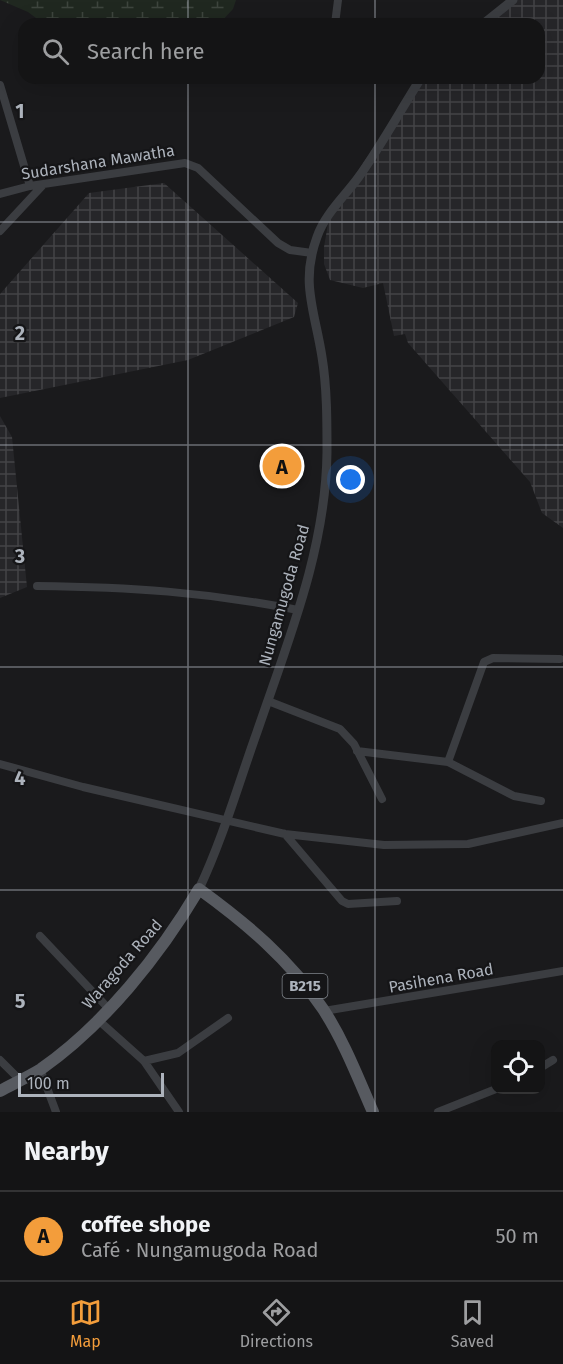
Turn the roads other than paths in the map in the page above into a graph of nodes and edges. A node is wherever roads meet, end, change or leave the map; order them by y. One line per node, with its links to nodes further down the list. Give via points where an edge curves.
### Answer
1 (338, 0): 3 (street)
2 (513, 0): 4 (street)
3 (336, 18)
4 (490, 18)
5 (417, 84): 12 (street, Nungamugoda Road, via 357,180 330,212)
6 (0, 85): 7 (street)
7 (4, 117): 8 (street)
8 (30, 186): 9 (street, Sudarshana Mawatha); 10 (street, Sudarshana Mawatha)
9 (42, 186): 11 (street); 12 (street, Sudarshana Mawatha, via 185,163 198,168 278,243 290,250)
10 (0, 194)
11 (0, 231)
12 (312, 253): 14 (street, Nungamugoda Road, via 307,281 322,359 327,451 324,513)
13 (37, 586): 14 (street, via 131,587 227,596)
14 (298, 610): 16 (street, Nungamugoda Road)
15 (560, 659): 18 (street, via 493,658 484,662)
16 (268, 700): 17 (street, via 340,729); 22 (street, Nungamugoda Road)
17 (357, 751): 18 (street); 20 (street)
18 (448, 762): 21 (street, via 514,796)
19 (0, 764): 22 (street, via 93,790)
20 (382, 799)
21 (541, 801)
22 (228, 819): 24 (street); 25 (street, Nungamugoda Road)
23 (563, 823): 24 (street, via 468,844 384,845)
24 (285, 834): 26 (street, via 348,904)
25 (199, 889): 29 (main road, Waragoda Road, via 176,929); 30 (main road, B215, via 241,919 278,954)
26 (397, 901)
27 (40, 936): 29 (street)
28 (563, 971): 30 (street, Pasihena Road)
29 (108, 1008): 32 (main road, Waragoda Road)
30 (324, 1011): 43 (main road, B215)
31 (228, 1018): 35 (street, via 178,1053)
32 (97, 1019): 35 (street); 37 (main road, Waragoda Road)
33 (0, 1060): 38 (street)
34 (553, 1060): 36 (street)
35 (144, 1061): 42 (street)
36 (545, 1065)
37 (40, 1069): 38 (main road, Waragoda Road); 41 (street)
38 (20, 1080): 39 (main road, Waragoda Road)
39 (0, 1091)
40 (491, 1091): 44 (street)
41 (56, 1112)
42 (179, 1112)
43 (373, 1112)
44 (438, 1112)

